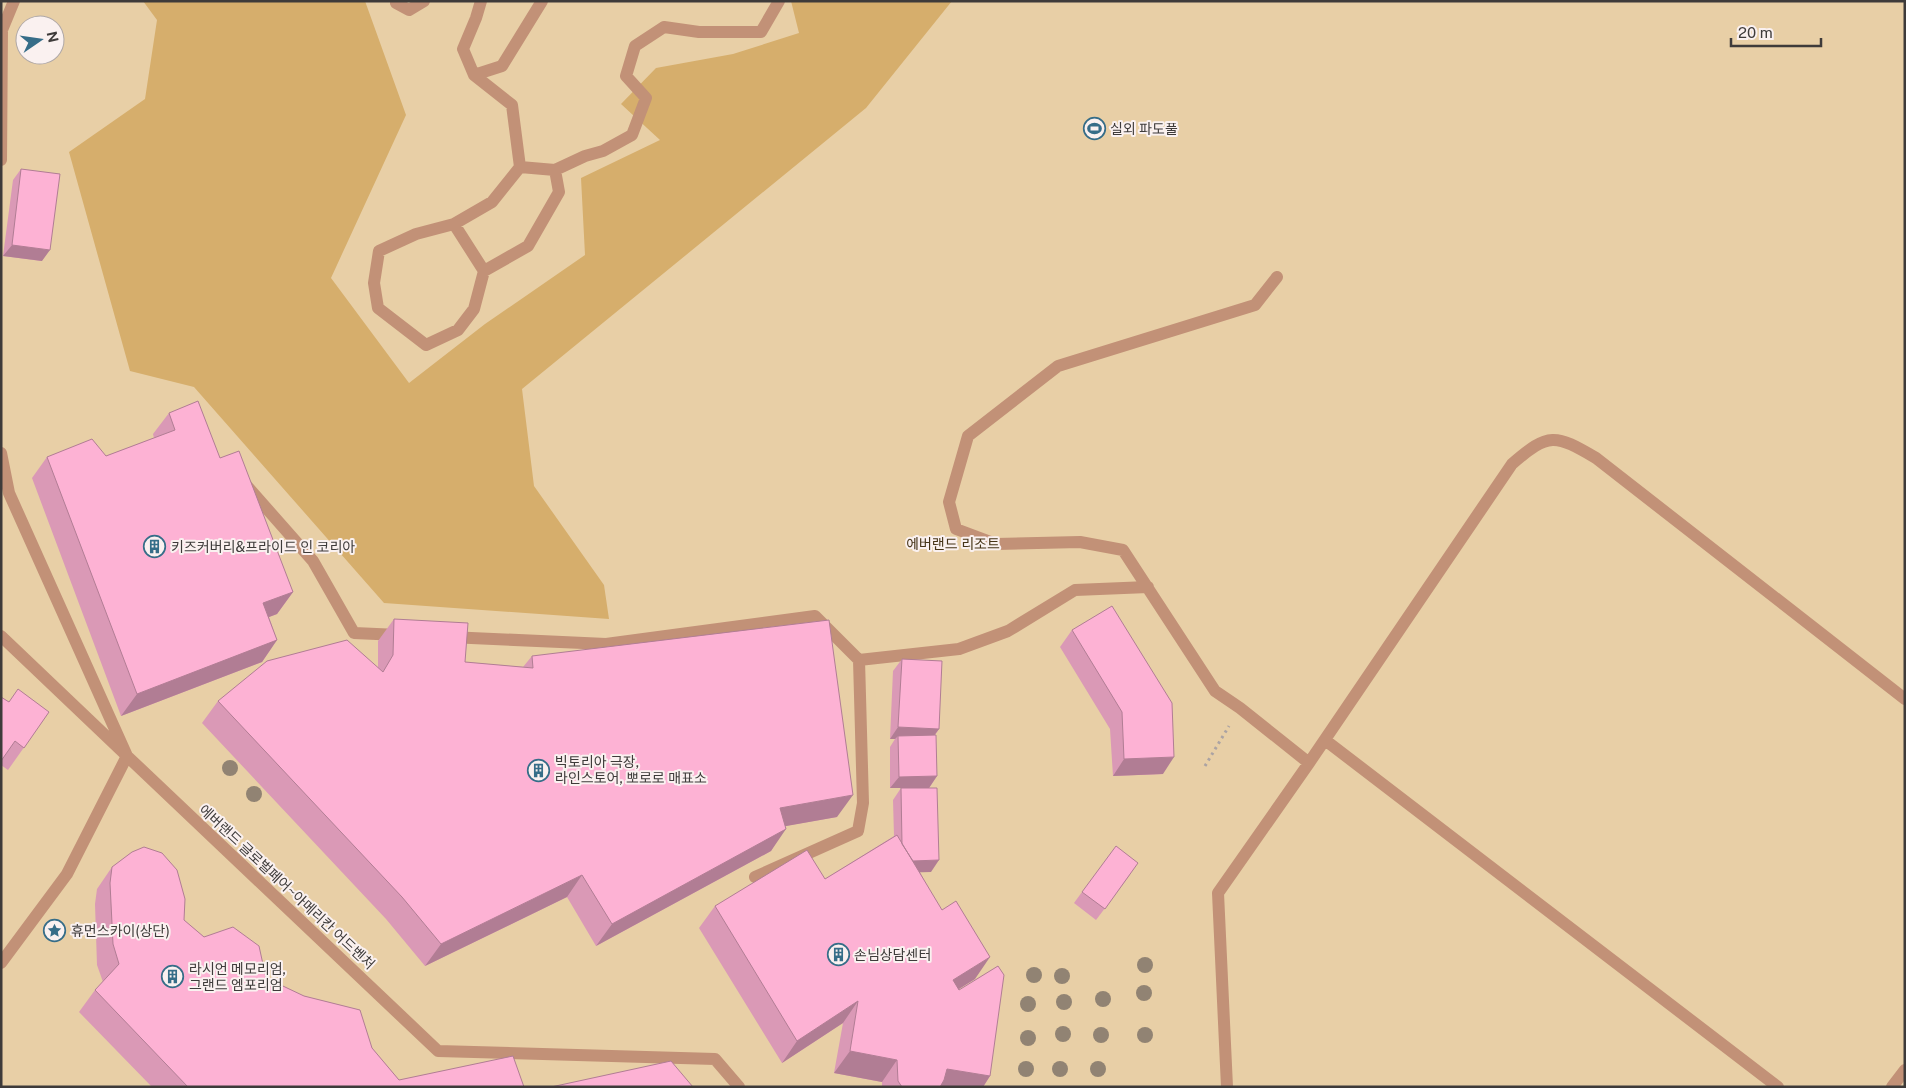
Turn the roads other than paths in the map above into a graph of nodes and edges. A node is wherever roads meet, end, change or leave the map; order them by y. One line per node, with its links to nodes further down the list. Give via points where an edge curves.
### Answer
1 (14, 1): 8 (street, via 2,30)
2 (397, 1): 3 (street, via 409,10)
3 (424, 1)
4 (481, 1): 7 (street, via 463,49)
5 (542, 1): 7 (street, via 502,66)
6 (779, 1): 10 (street, via 761,32 699,32 664,27 635,46 626,76 646,98 632,135 603,151)
7 (474, 75): 9 (street, via 512,105)
8 (1, 160)
9 (520, 167): 10 (street); 11 (street, via 492,202)
10 (555, 170): 12 (street, via 559,192 528,246)
11 (454, 224): 12 (street); 12 (street, via 416,234 379,251 374,283 378,308 426,344 458,330 474,309)
12 (484, 271)
13 (1277, 277): 17 (street, via 1255,305 1058,366 968,436 949,502 956,529 996,544 1080,542 1123,550)
14 (1, 453): 16 (street, 에버랜드 글로벌페어~아메리칸 어드벤처)
15 (237, 475): 18 (street, via 313,561 354,633)
16 (5, 496): 24 (street, 에버랜드 글로벌페어~아메리칸 어드벤처)
17 (1148, 587): 21 (street, via 1075,590 1008,630 959,649); 25 (street, via 1215,691)
18 (412, 635)
19 (1, 636): 24 (street)
20 (441, 637): 21 (street, via 606,644 815,616)
21 (859, 660): 26 (street, via 863,803 858,831)
22 (1905, 700): 23 (street, via 1596,458 1570,443 1549,440 1533,446 1512,464)
23 (1325, 740): 25 (street); 31 (street)
24 (127, 756): 27 (street, via 67,874); 29 (street, 에버랜드 글로벌페어~아메리칸 어드벤처, via 438,1051 715,1059)
25 (1310, 763): 30 (street, via 1218,892)
26 (755, 877)
27 (1, 963)
28 (1905, 1070): 32 (street)
29 (739, 1087)
30 (1227, 1087)
31 (1778, 1087)
32 (1892, 1087)

